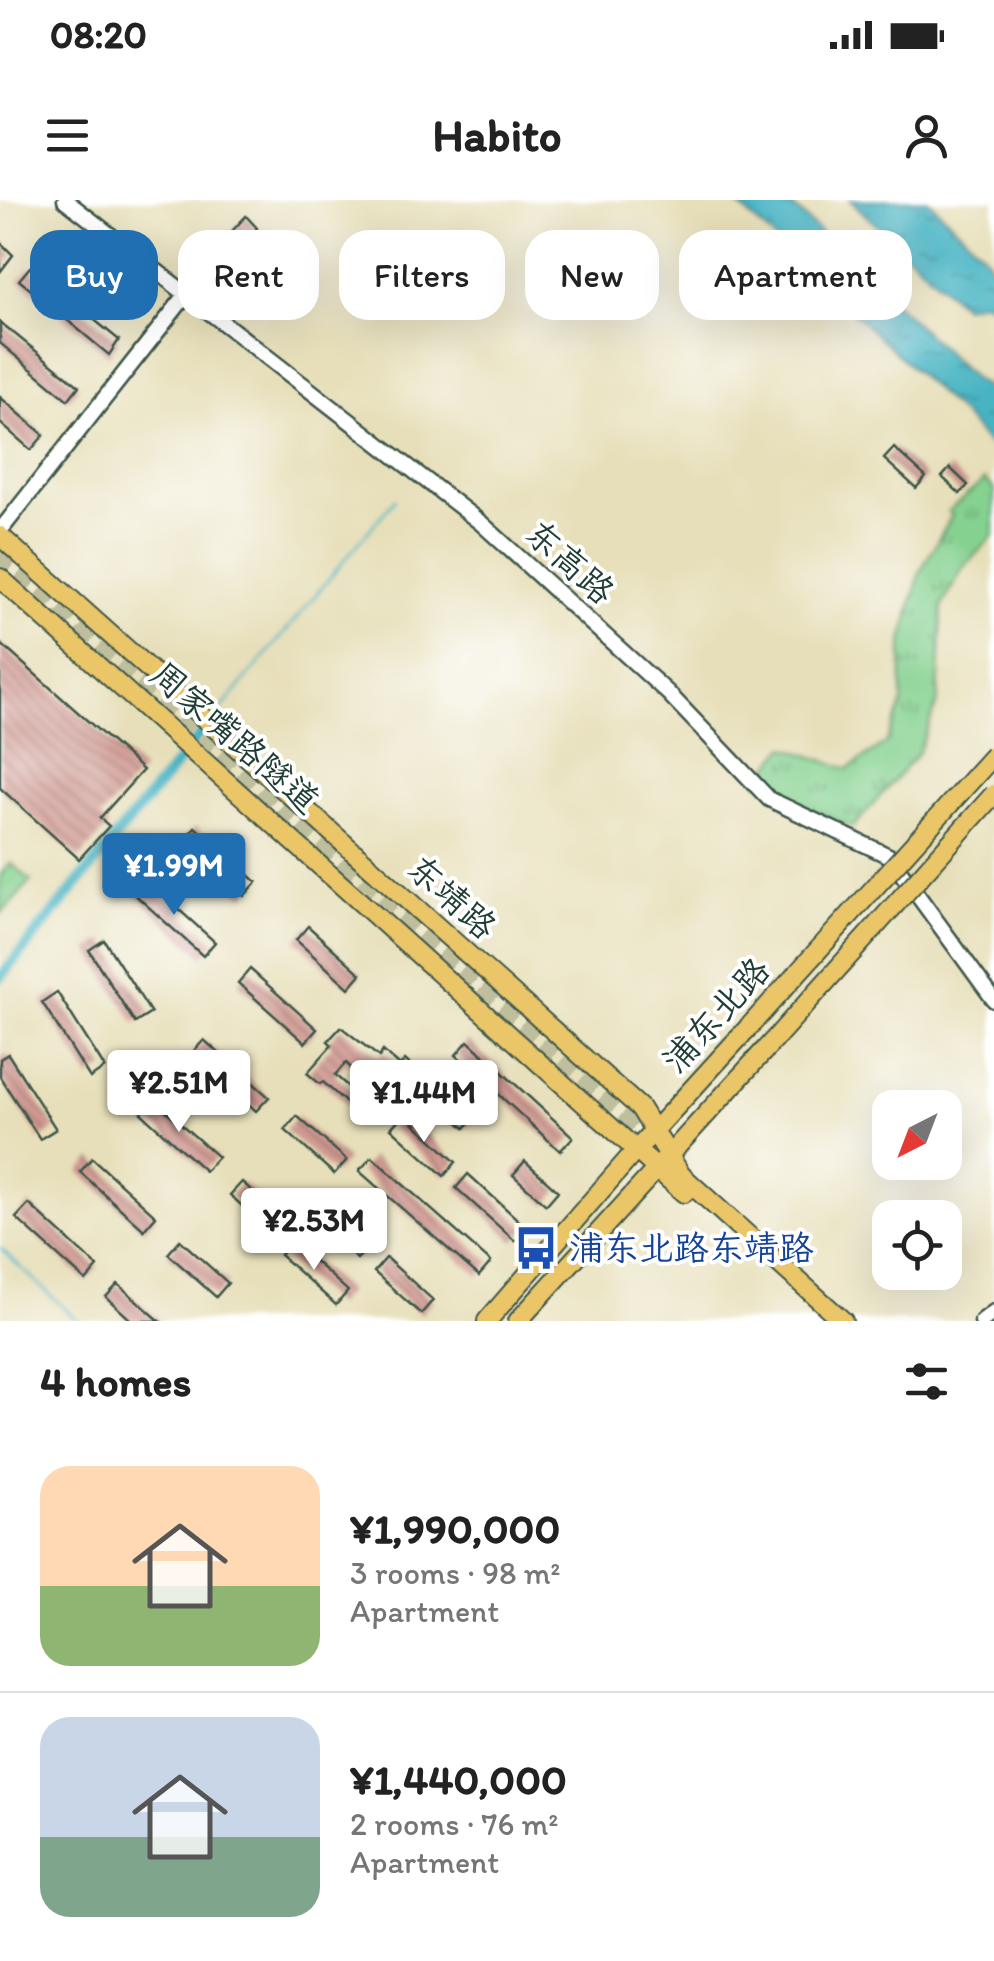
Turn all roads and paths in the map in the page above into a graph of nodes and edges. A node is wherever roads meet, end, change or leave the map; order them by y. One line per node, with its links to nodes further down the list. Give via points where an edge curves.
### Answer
1 (65, 200): 2 (street, 东高路)
2 (178, 290)
3 (178, 306): 5 (street)
4 (218, 320): 10 (street, 东高路, via 481,523 668,693 769,799 889,856)
5 (0, 534): 11 (main road, 东靖路, via 640,1108)
6 (0, 578): 9 (main road, 周家嘴路隧道); 12 (main road, 东靖路)
7 (994, 756): 11 (main road, 浦东北路, bridge)
8 (994, 794): 13 (main road, 浦东北路, bridge)
9 (424, 947)
10 (994, 1000)
11 (655, 1130): 12 (main road, 浦东北路); 13 (main road, 东靖路)
12 (636, 1150): 13 (main road, 东靖路); 15 (main road, 浦东北路)
13 (662, 1161): 16 (main road, 浦东北路); 17 (main road, 东靖路); 18 (main road, 东靖路)
14 (994, 1312): 19 (street)
15 (488, 1321)
16 (518, 1321)
17 (826, 1321)
18 (842, 1321)
19 (982, 1321)

